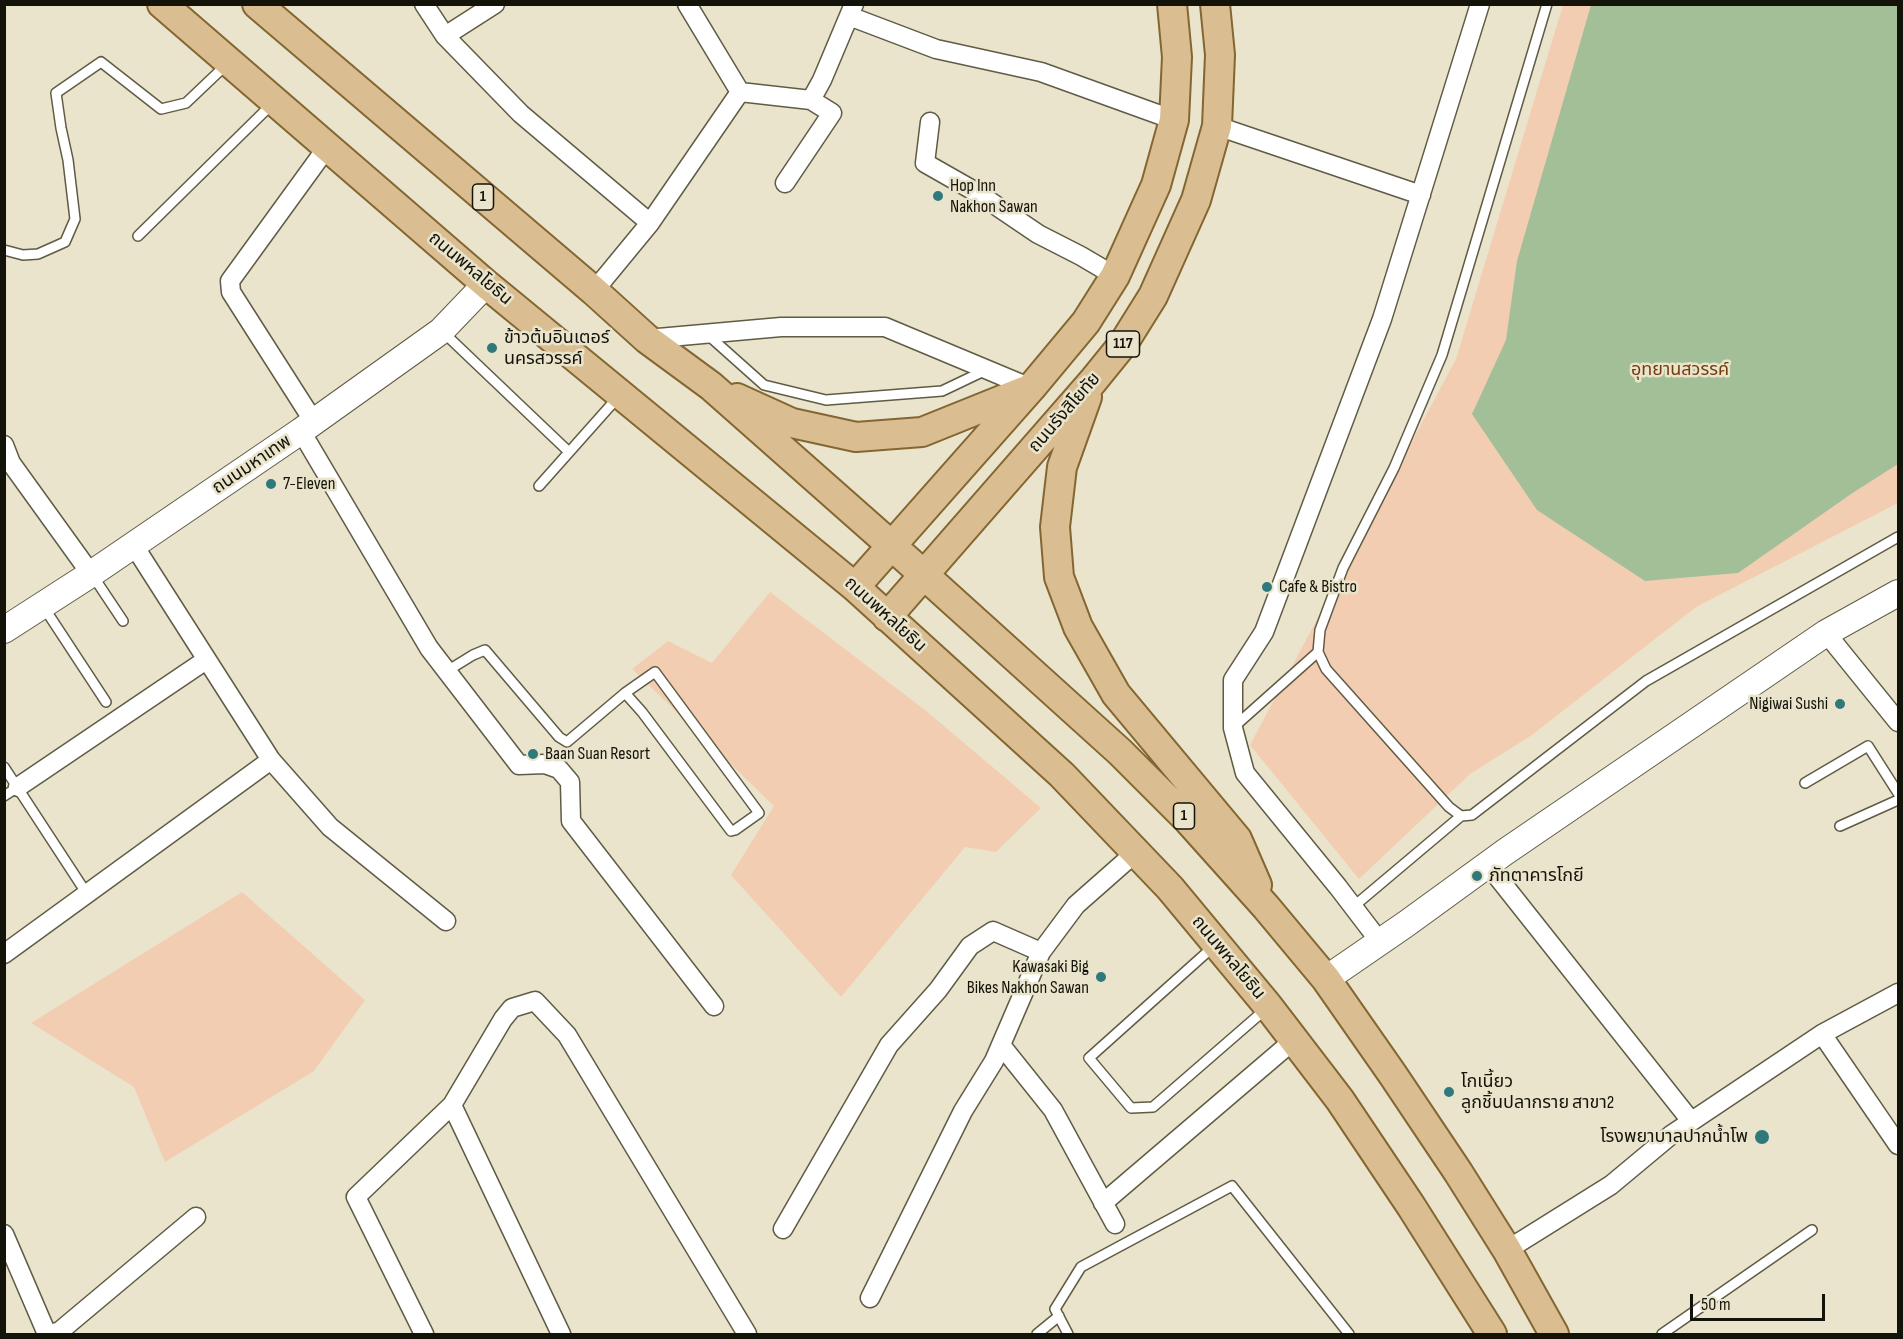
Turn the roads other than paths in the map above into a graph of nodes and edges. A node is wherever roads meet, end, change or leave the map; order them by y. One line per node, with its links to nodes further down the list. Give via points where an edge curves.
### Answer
1 (162, 4): 12 (main road, ถนนพหลโยธิน)
2 (257, 4): 27 (main road, 1)
3 (424, 4): 11 (street)
4 (495, 4): 11 (street)
5 (687, 4): 13 (street)
6 (1172, 4): 16 (main road, 117, via 1178,57)
7 (1215, 4): 18 (main road, ถนนรังสิโยทัย / 117, via 1220,55)
8 (1480, 4): 21 (street)
9 (1547, 4): 53 (lane, via 1442,355 1394,468 1343,568 1320,630)
10 (851, 10): 14 (street); 16 (street, via 936,49 1041,72)
11 (445, 36): 22 (street, via 521,114)
12 (229, 62): 15 (main road, ถนนพหลโยธิน); 24 (lane, via 186,103 161,109 101,62 56,93 75,219 65,242 38,254)
13 (740, 92): 14 (street); 22 (street)
14 (811, 100): 20 (street, via 832,112)
15 (274, 101): 19 (main road, ถนนพหลโยธิน); 23 (lane)
16 (1174, 120): 25 (main road, 117, via 1156,185)
17 (930, 122): 25 (street, via 924,162 1038,234)
18 (1217, 126): 21 (street); 32 (main road, ถนนรังสิโยทัย / 117, via 1196,200 1153,296 1123,344)
19 (328, 146): 26 (main road, ถนนพหลโยธิน); 36 (street, via 230,281 231,292)
20 (785, 183)
21 (1420, 195): 59 (street, via 1382,319 1264,632 1233,680)
22 (650, 223): 27 (street)
23 (138, 236)
24 (4, 250)
25 (1115, 276): 34 (main road, 117, via 1086,322)
26 (486, 284): 28 (street, ถนนมหาเทพ); 35 (main road, ถนนพหลโยธิน)
27 (594, 291): 30 (main road, 1)
28 (441, 331): 36 (street, ถนนมหาเทพ); 38 (lane)
29 (706, 333): 30 (street); 31 (street, via 781,327 885,327); 31 (lane, via 764,385 826,400 942,391)
30 (647, 339): 33 (main road, 1)
31 (987, 370): 34 (street)
32 (1093, 381): 45 (main road, ถนนรังสิโยทัย / 117); 71 (main road, via 1062,467 1055,527 1059,578 1078,627 1116,694 1237,839)
33 (711, 386): 34 (main road, via 792,423 856,436 922,432); 43 (main road, 1)
34 (1031, 388): 43 (main road, 117)
35 (620, 394): 38 (lane); 46 (main road, ถนนพหลโยธิน)
36 (308, 427): 42 (street, ถนนมหาเทพ); 55 (street, via 429,648)
37 (4, 445): 39 (street)
38 (569, 452): 40 (lane)
39 (8, 465): 44 (street)
40 (539, 486)
41 (1899, 537): 66 (lane, via 1646,681 1472,815)
42 (134, 544): 44 (street, ถนนมหาเทพ); 54 (street)
43 (892, 546): 45 (main road, 1); 46 (main road, 117)
44 (91, 574): 48 (street, ถนนมหาเทพ); 50 (lane)
45 (924, 576): 49 (main road, ถนนรังสิโยทัย / 117); 71 (main road, 1, via 1120,752)
46 (855, 587): 49 (main road, ถนนพหลโยธิน)
47 (1899, 592): 52 (street)
48 (42, 606): 51 (street, ถนนมหาเทพ); 57 (lane)
49 (887, 617): 68 (main road, ถนนพหลโยธิน, via 1062,775)
50 (123, 621)
51 (4, 630)
52 (1826, 633): 58 (street); 69 (street)
53 (1318, 652): 59 (lane); 66 (lane, via 1326,669)
54 (206, 660): 60 (street); 63 (street)
55 (447, 671): 56 (lane, via 485,650 567,742); 80 (street, via 519,765 545,764 559,769 570,782 571,821)
56 (626, 693): 56 (lane, via 731,831 759,813 655,672)
57 (106, 702)
58 (1899, 722)
59 (1233, 728): 72 (street, via 1245,773)
60 (271, 760): 70 (street); 73 (street, via 330,827)
61 (4, 767): 63 (lane)
62 (1805, 783): 64 (lane, via 1869,746)
63 (11, 791): 70 (lane)
64 (1899, 794)
65 (1899, 800): 67 (lane)
66 (1461, 816): 72 (lane)
67 (1840, 826)
68 (1136, 853): 75 (main road, ถนนพหลโยธิน); 76 (street, via 1076,905)
69 (1488, 866): 74 (street); 86 (street)
70 (87, 894): 77 (street)
71 (1266, 907): 78 (main road, 1)
72 (1353, 908): 74 (street)
73 (446, 921)
74 (1380, 942): 78 (street)
75 (1216, 944): 81 (main road, ถนนพหลโยธิน); 81 (lane, via 1089,1058 1131,1108 1153,1107)
76 (1041, 952): 84 (street); 91 (street, via 993,931 970,946 938,990 889,1045)
77 (4, 954)
78 (1326, 979): 94 (main road, 1)
79 (1899, 993): 82 (street)
80 (714, 1006)
81 (1268, 1006): 83 (main road, ถนนพหลโยธิน)
82 (1822, 1035): 86 (street); 87 (street)
83 (1294, 1040): 88 (street); 97 (main road, ถนนพหลโยธิน, via 1340,1100)
84 (1001, 1045): 88 (street, via 1053,1110); 95 (street, via 963,1111)
85 (452, 1105): 99 (street, via 356,1197); 100 (street); 101 (street, via 503,1019 512,1008 535,1001 567,1035)
86 (1691, 1121): 94 (street, via 1611,1185)
87 (1899, 1145)
88 (1103, 1203): 90 (street)
89 (196, 1217): 98 (street, via 60,1331)
90 (1115, 1224)
91 (783, 1229)
92 (1812, 1230): 106 (lane)
93 (4, 1234): 98 (street)
94 (1507, 1250): 105 (main road, 1)
95 (870, 1298)
96 (1059, 1316): 102 (lane); 103 (lane); 104 (lane, via 1055,1310 1081,1267 1232,1186)
97 (1488, 1333)
98 (49, 1335)
99 (424, 1335)
100 (561, 1335)
101 (747, 1335)
102 (1037, 1335)
103 (1068, 1335)
104 (1350, 1335)
105 (1554, 1335)
106 (1662, 1335)

